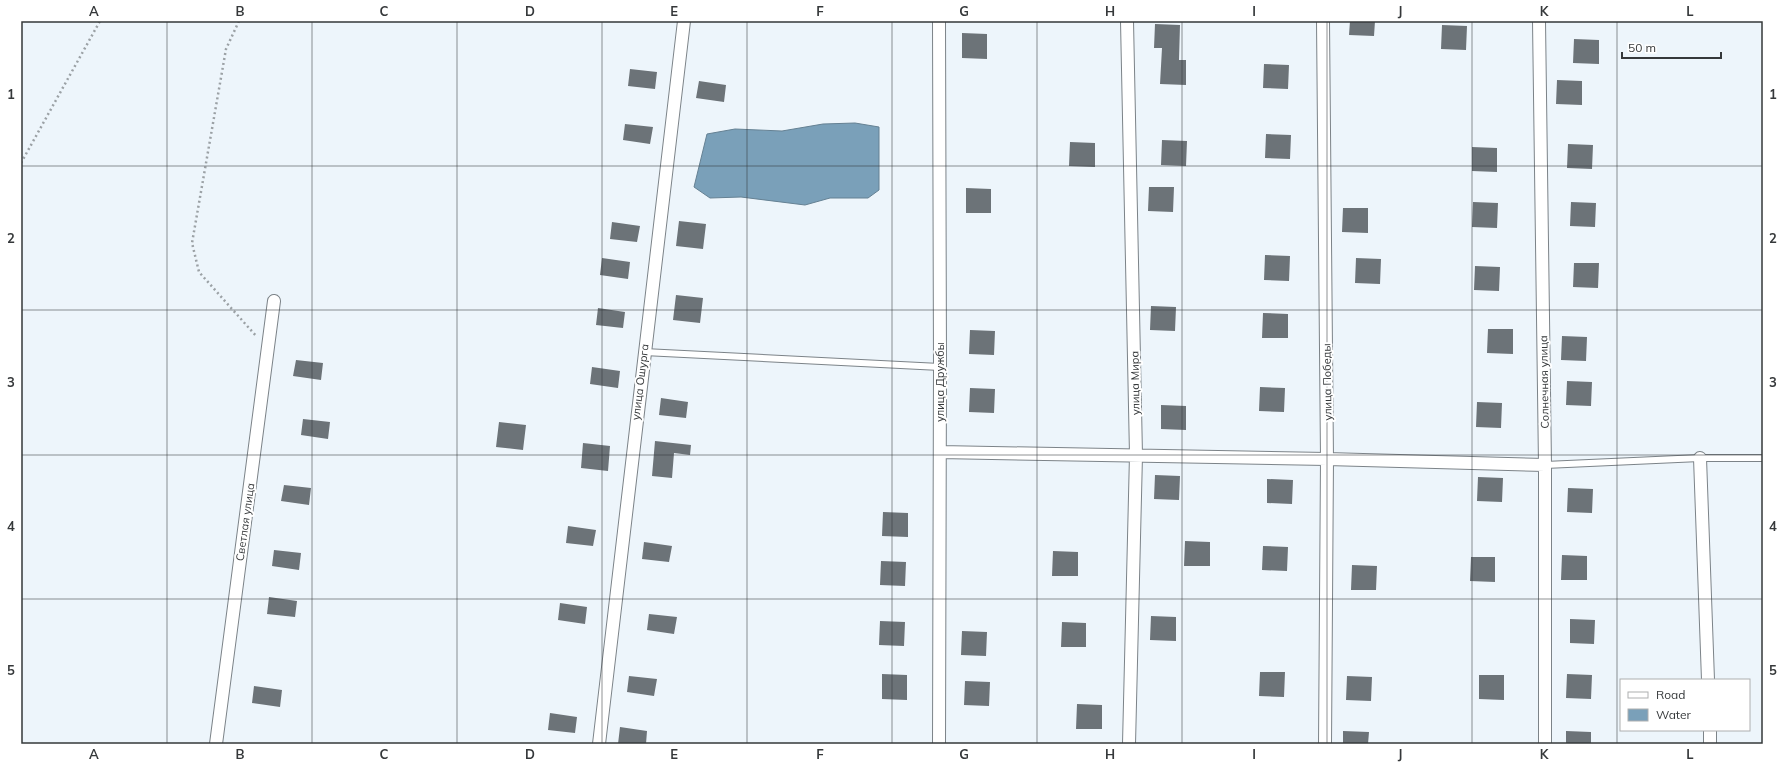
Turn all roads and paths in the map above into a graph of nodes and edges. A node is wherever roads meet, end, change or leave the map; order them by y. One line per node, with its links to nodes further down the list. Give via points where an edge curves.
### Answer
1 (100, 21): 8 (path)
2 (239, 21): 10 (path, via 226,49 192,243 199,272)
3 (684, 21): 11 (street, улица Ошурга)
4 (939, 21): 12 (street, улица Дружбы)
5 (1127, 21): 14 (street, улица Мира)
6 (1323, 21): 17 (street, улица Победы)
7 (1539, 21): 18 (street, Солнечная улица)
8 (21, 163)
9 (274, 301): 10 (street, Светлая улица)
10 (268, 350): 21 (street, Светлая улица)
11 (644, 352): 12 (lane); 22 (street, улица Ошурга)
12 (940, 367): 13 (street, улица Дружбы)
13 (940, 452): 14 (street); 23 (street, улица Дружбы)
14 (1136, 455): 17 (street); 24 (street, улица Мира)
15 (1700, 458): 16 (lane); 18 (lane); 19 (street)
16 (1763, 458)
17 (1327, 459): 18 (street); 25 (street, улица Победы)
18 (1545, 465): 26 (street, Солнечная улица)
19 (1708, 679)
20 (1710, 731): 27 (street)
21 (216, 744)
22 (598, 744)
23 (939, 744)
24 (1129, 744)
25 (1325, 744)
26 (1545, 744)
27 (1710, 744)

